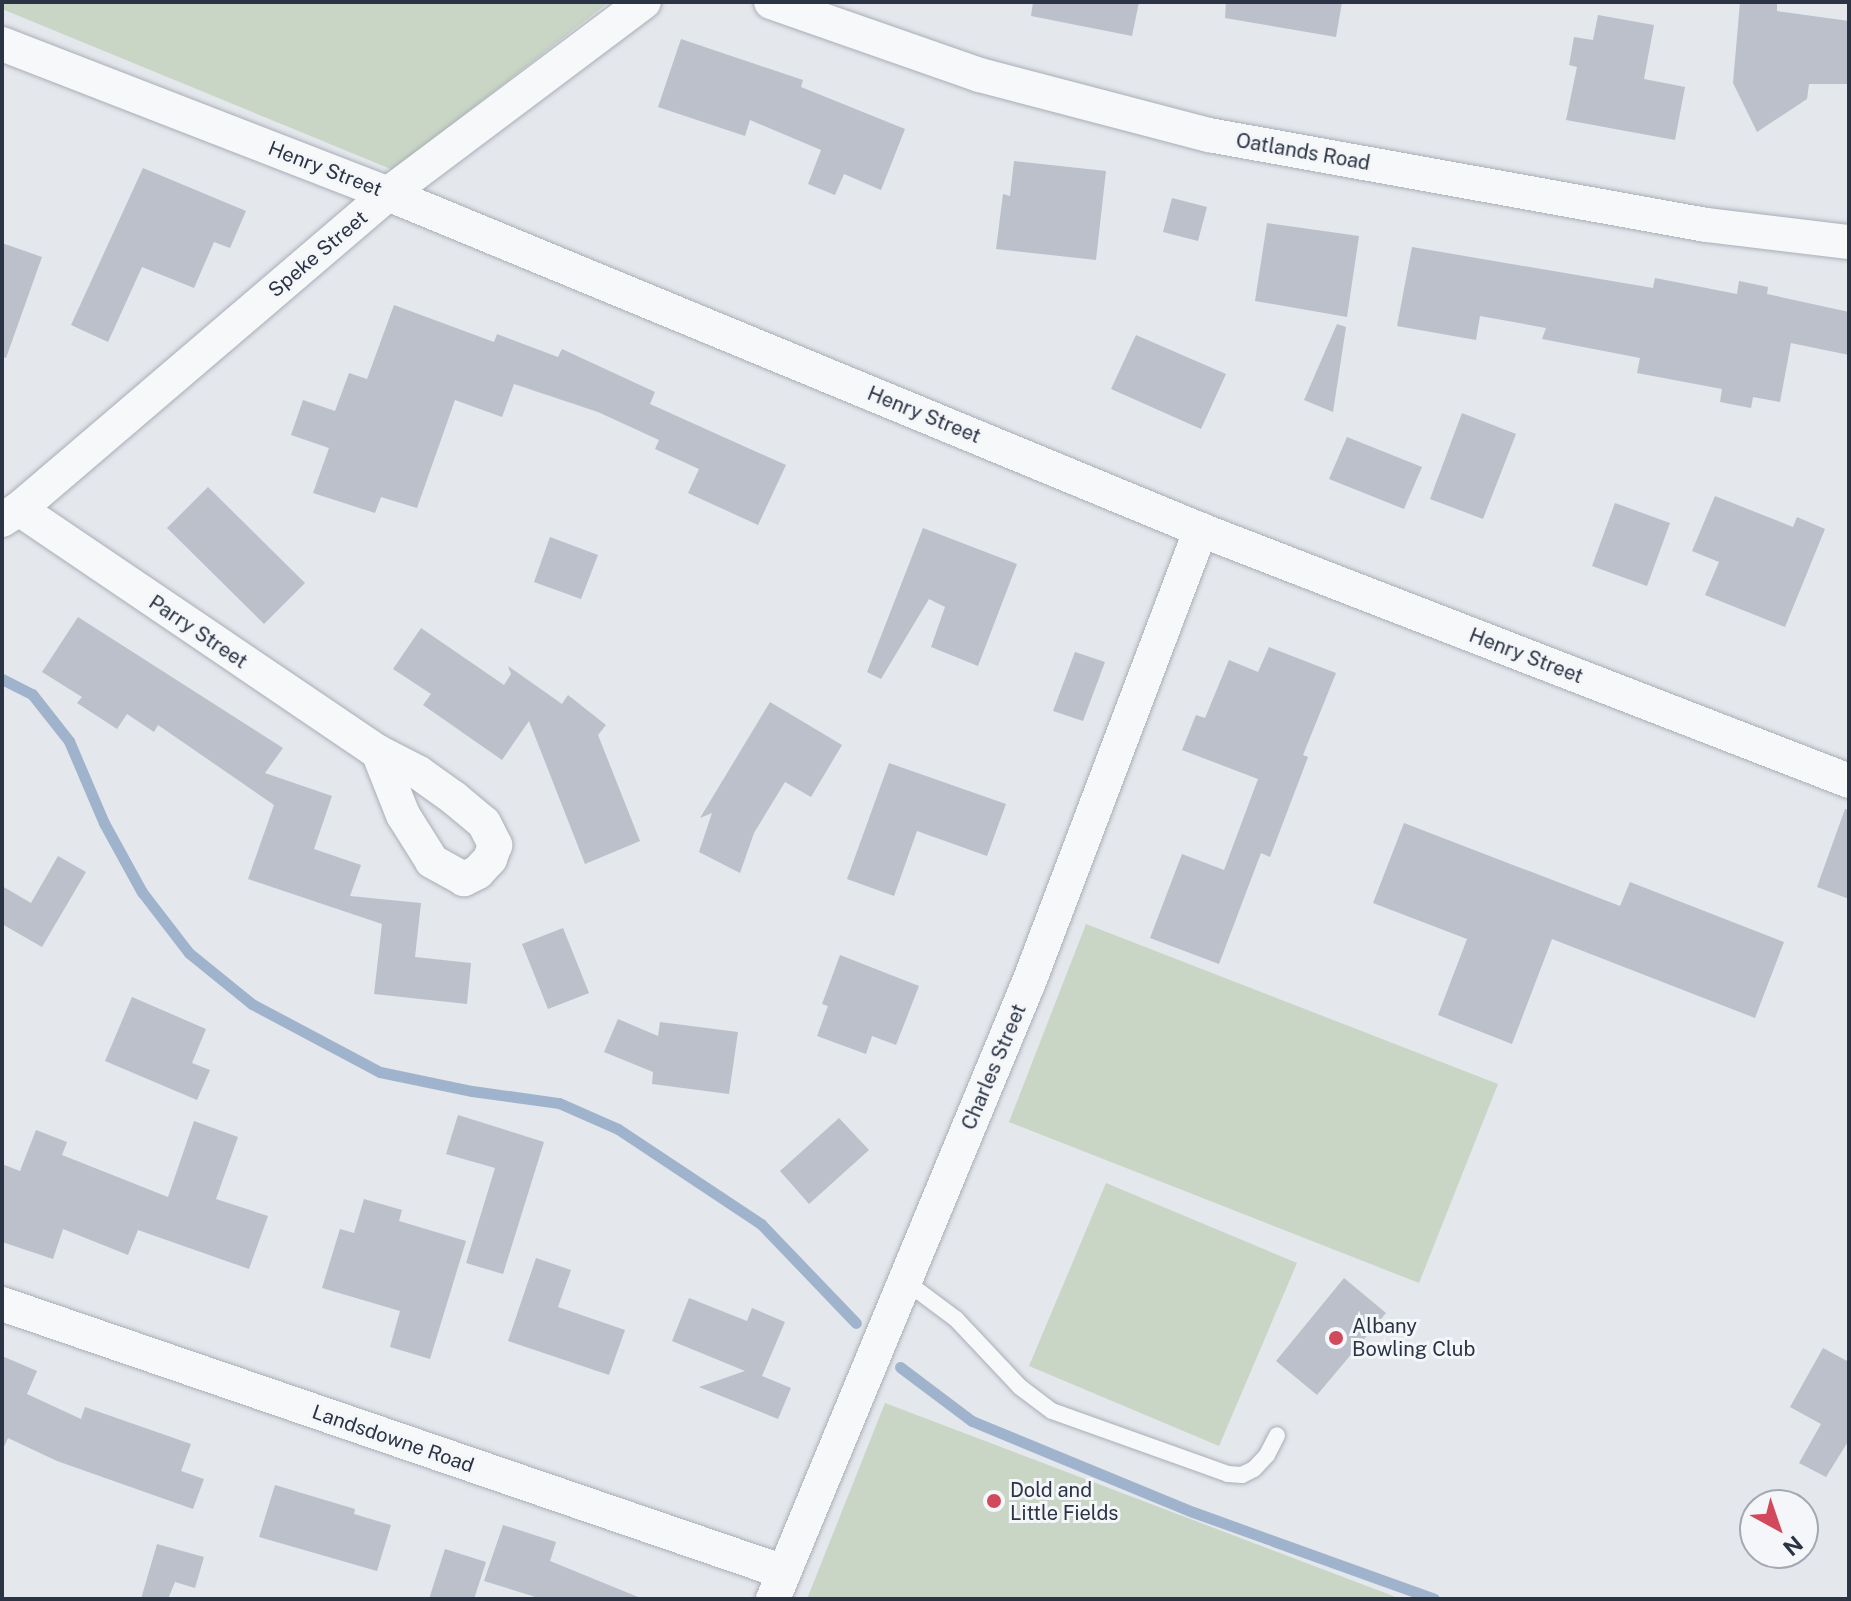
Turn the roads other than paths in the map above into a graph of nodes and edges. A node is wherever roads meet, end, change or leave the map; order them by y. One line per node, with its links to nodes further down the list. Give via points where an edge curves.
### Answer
1 (644, 2): 4 (street, Speke Street)
2 (771, 2): 5 (street, Oatlands Road, via 980,75 1209,135 1706,225)
3 (2, 44): 4 (street, Henry Street)
4 (388, 194): 6 (street, Speke Street); 7 (street, Henry Street)
5 (1849, 242)
6 (10, 514): 8 (street, Parry Street)
7 (1201, 530): 9 (street, Henry Street); 10 (street, Charles Street, via 1029,982)
8 (378, 752)
9 (1849, 781)
10 (905, 1281): 12 (lane, via 956,1319 1020,1387 1052,1411 1228,1474 1254,1469); 13 (street, Charles Street)
11 (2, 1304): 13 (street, Landsdowne Road)
12 (1277, 1435)
13 (778, 1586)

